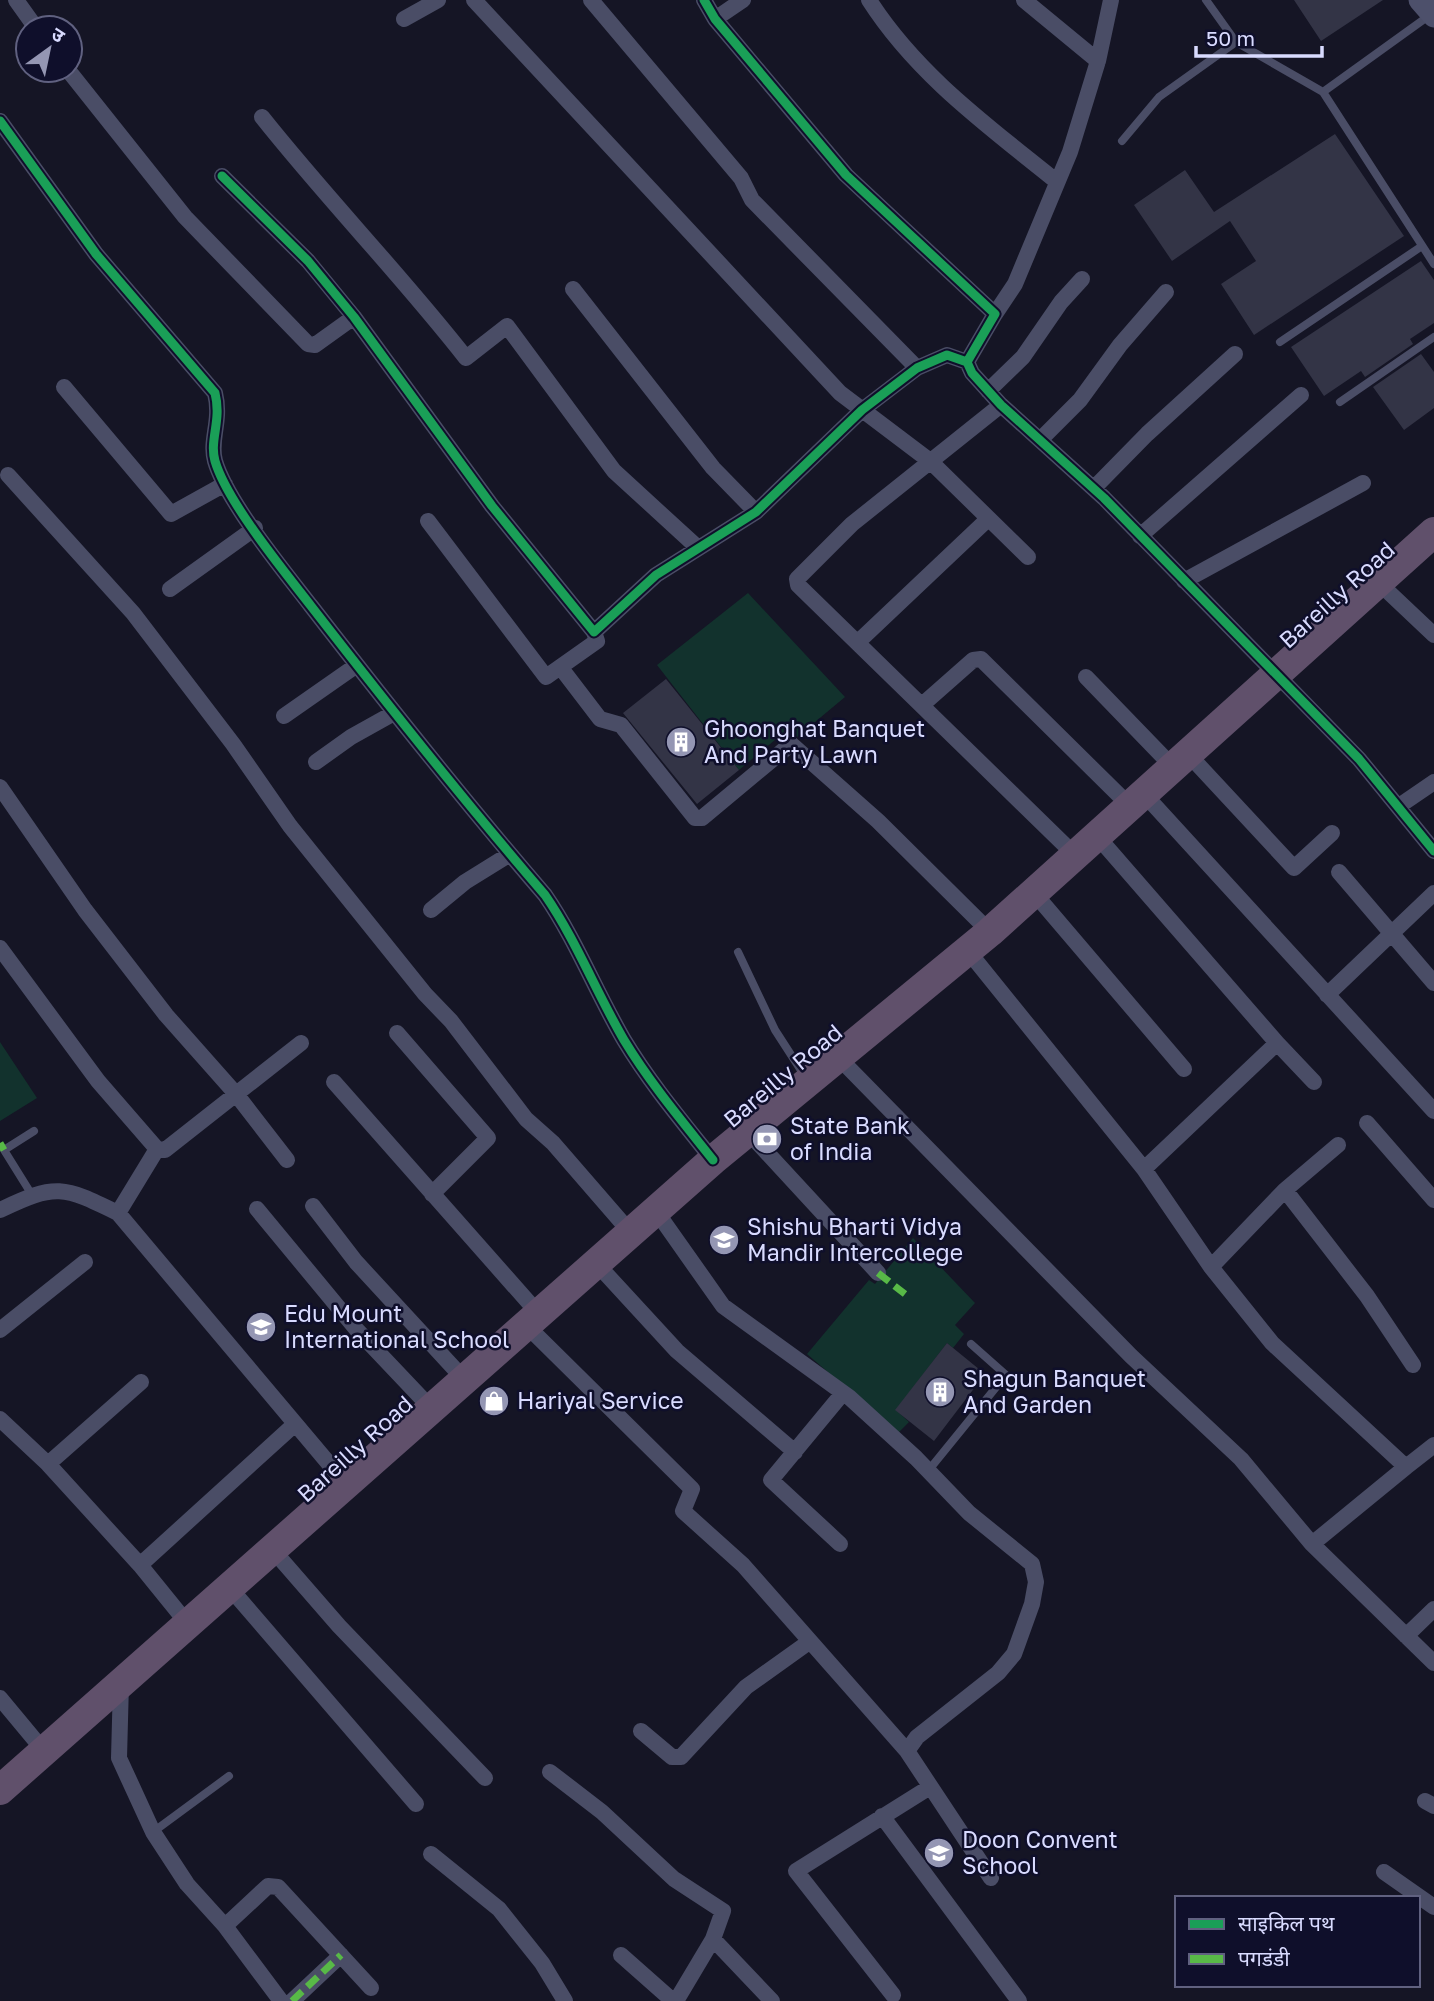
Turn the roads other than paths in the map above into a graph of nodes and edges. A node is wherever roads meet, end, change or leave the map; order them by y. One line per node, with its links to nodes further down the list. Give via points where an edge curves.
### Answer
1 (438, 0): 11 (street)
2 (474, 0): 39 (street, via 711,257 840,393)
3 (591, 0): 33 (street, via 741,178 751,200)
4 (704, 0): 12 (street)
5 (743, 0): 12 (street)
6 (869, 0): 21 (street, via 915,62)
7 (1024, 0): 14 (street)
8 (1111, 0): 14 (street)
9 (1206, 0): 13 (lane)
10 (1428, 10): 16 (lane)
11 (404, 19)
12 (715, 19): 27 (street, via 846,175)
13 (1236, 41): 16 (lane); 19 (lane, via 1159,97)
14 (1098, 61): 21 (street, via 1070,152)
15 (79, 84): 28 (street, via 184,217 308,344 315,345)
16 (1323, 93): 22 (lane)
17 (262, 117): 52 (street, via 467,358 507,326 614,471)
18 (0, 121): 44 (street, via 96,254 215,393 219,411 213,452)
19 (1122, 141)
20 (222, 176): 28 (street, via 308,261)
21 (1056, 181): 27 (street, via 1015,284)
22 (1422, 246): 23 (lane); 30 (lane)
23 (1434, 264)
24 (1082, 279): 35 (street, via 1023,357)
25 (573, 289): 46 (street, via 713,468)
26 (1166, 292): 40 (street, via 1080,400)
27 (995, 314): 32 (street)
28 (354, 317): 57 (street, via 492,506)
29 (1434, 337): 37 (lane)
30 (1280, 342)
31 (1235, 354): 45 (street)
32 (967, 362): 33 (street, via 947,355); 35 (street)
33 (917, 368): 39 (street)
34 (64, 387): 44 (street, via 171,514)
35 (988, 391): 38 (street)
36 (1301, 396): 51 (street)
37 (1340, 402)
38 (1001, 405): 40 (street); 41 (street)
39 (862, 410): 41 (street); 46 (street)
40 (1040, 440): 45 (street)
41 (930, 461): 47 (street); 59 (street, via 852,524 797,579)
42 (8, 475): 114 (street, via 133,613 290,826 425,994 452,1021 526,1119 553,1143)
43 (1363, 483): 54 (street)
44 (225, 484): 49 (street)
45 (1094, 488): 51 (street)
46 (756, 512): 52 (street)
47 (988, 519): 53 (street); 59 (street)
48 (428, 521): 61 (street, via 543,675)
49 (255, 528): 56 (street); 60 (street)
50 (1433, 535): 55 (highway, Bareilly Road)
51 (1140, 536): 54 (street)
52 (697, 547): 57 (street, via 656,575)
53 (1028, 557)
54 (1184, 581): 62 (street)
55 (1379, 583): 58 (street); 62 (highway, Bareilly Road)
56 (170, 589)
57 (594, 632): 61 (street, via 597,641)
58 (1434, 635)
59 (858, 642): 64 (street)
60 (357, 665): 65 (street); 66 (street)
61 (561, 668): 82 (street, via 600,719 621,724 695,818 702,818 792,744 878,821)
62 (1277, 676): 68 (highway, Bareilly Road); 72 (street)
63 (1086, 677): 68 (street)
64 (922, 705): 71 (street, via 972,660 981,659); 74 (street)
65 (394, 713): 67 (street); 76 (street)
66 (284, 716)
67 (316, 762)
68 (1182, 762): 71 (highway, Bareilly Road); 73 (street, via 1294,868)
69 (1434, 782): 72 (street)
70 (0, 787): 95 (street, via 85,910 166,1015)
71 (1137, 800): 74 (highway, Bareilly Road); 86 (street)
72 (1399, 806): 75 (street)
73 (1332, 833)
74 (1087, 846): 78 (highway, Bareilly Road); 89 (street)
75 (1434, 851)
76 (510, 854): 80 (street); 103 (street, via 567,927 626,1043)
77 (1339, 872): 81 (street)
78 (1034, 893): 82 (highway, Bareilly Road); 91 (street)
79 (1434, 893): 81 (street)
80 (431, 910)
81 (1392, 933): 85 (street); 86 (street)
82 (979, 941): 90 (highway, Bareilly Road); 104 (street)
83 (0, 948): 101 (street, via 98,1081)
84 (738, 952): 92 (lane, via 775,1031)
85 (1434, 983)
86 (1327, 995): 96 (street)
87 (397, 1033): 106 (street, via 487,1133 488,1138)
88 (301, 1043): 95 (street)
89 (1277, 1043): 94 (street); 104 (street)
90 (837, 1056): 92 (highway, Bareilly Road); 136 (street, via 1131,1356 1241,1459)
91 (1184, 1069)
92 (808, 1080): 99 (highway, Bareilly Road)
93 (334, 1082): 106 (street)
94 (1314, 1082)
95 (236, 1094): 101 (street, via 165,1150); 102 (street)
96 (1434, 1111)
97 (1367, 1123): 108 (street)
98 (34, 1131): 107 (lane, via 4,1150)
99 (748, 1132): 103 (highway, Bareilly Road); 118 (street)
100 (1338, 1145): 105 (street)
101 (157, 1149): 113 (street)
102 (287, 1160)
103 (713, 1160): 112 (highway, Bareilly Road)
104 (1144, 1170): 117 (street)
105 (1285, 1190): 117 (street); 122 (street, via 1367,1296)
106 (432, 1194): 119 (street)
107 (32, 1195): 111 (street); 113 (street, via 66,1190)
108 (1434, 1200)
109 (313, 1206): 123 (street, via 356,1262)
110 (257, 1209): 126 (street, via 357,1330)
111 (0, 1210)
112 (656, 1211): 114 (highway, Bareilly Road); 125 (street, via 723,1306)
113 (118, 1213): 128 (street)
114 (631, 1233): 116 (highway, Bareilly Road)
115 (85, 1262): 120 (street)
116 (596, 1263): 119 (highway, Bareilly Road); 130 (street, via 677,1351)
117 (1211, 1266): 132 (street, via 1272,1343)
118 (878, 1273)
119 (531, 1318): 123 (highway, Bareilly Road); 143 (street, via 692,1489 683,1511 743,1565)
120 (0, 1330)
121 (971, 1344): 133 (lane, via 1006,1375)
122 (1413, 1365)
123 (463, 1378): 126 (highway, Bareilly Road)
124 (141, 1382): 131 (street)
125 (843, 1393): 130 (street); 133 (street)
126 (430, 1407): 134 (highway, Bareilly Road)
127 (0, 1419): 131 (street)
128 (295, 1424): 134 (street); 138 (street)
129 (1434, 1445): 132 (street)
130 (794, 1452): 135 (street, via 771,1480)
131 (48, 1464): 138 (street)
132 (1406, 1467): 136 (street)
133 (928, 1471): 149 (street, via 969,1513 1031,1564 1036,1582 1014,1654 998,1673 917,1737)
134 (346, 1484): 137 (highway, Bareilly Road)
135 (840, 1544)
136 (1312, 1544): 142 (street)
137 (272, 1549): 139 (highway, Bareilly Road); 152 (street)
138 (140, 1565): 141 (street)
139 (229, 1587): 141 (highway, Bareilly Road); 155 (street)
140 (1434, 1609): 142 (street)
141 (187, 1623): 145 (highway, Bareilly Road)
142 (1406, 1636): 144 (street)
143 (809, 1642): 147 (street, via 746,1687 681,1756 672,1757); 149 (street)
144 (1434, 1663)
145 (121, 1681): 148 (highway, Bareilly Road); 157 (street, via 120,1758)
146 (0, 1698): 148 (street)
147 (641, 1731)
148 (44, 1751): 154 (highway, Bareilly Road)
149 (907, 1751): 153 (street)
150 (551, 1772): 163 (street, via 674,1879 723,1911)
151 (229, 1776): 157 (lane)
152 (485, 1778)
153 (930, 1787): 156 (street); 160 (street)
154 (0, 1790)
155 (416, 1804)
156 (882, 1816): 167 (street, via 796,1871); 173 (street)
157 (153, 1832): 162 (street, via 187,1884)
158 (431, 1854): 170 (street, via 499,1909)
159 (1384, 1872): 161 (street)
160 (991, 1878)
161 (1419, 1896)
162 (225, 1926): 164 (street, via 268,1886 278,1886); 168 (street)
163 (713, 1939): 171 (street); 172 (street)
164 (341, 1955): 166 (street); 169 (street)
165 (621, 1955): 171 (street)
166 (371, 1988)
167 (892, 1995)
168 (281, 2001)
169 (292, 2001)
170 (565, 2001)
171 (674, 2001)
172 (772, 2001)
173 (1019, 2001)

